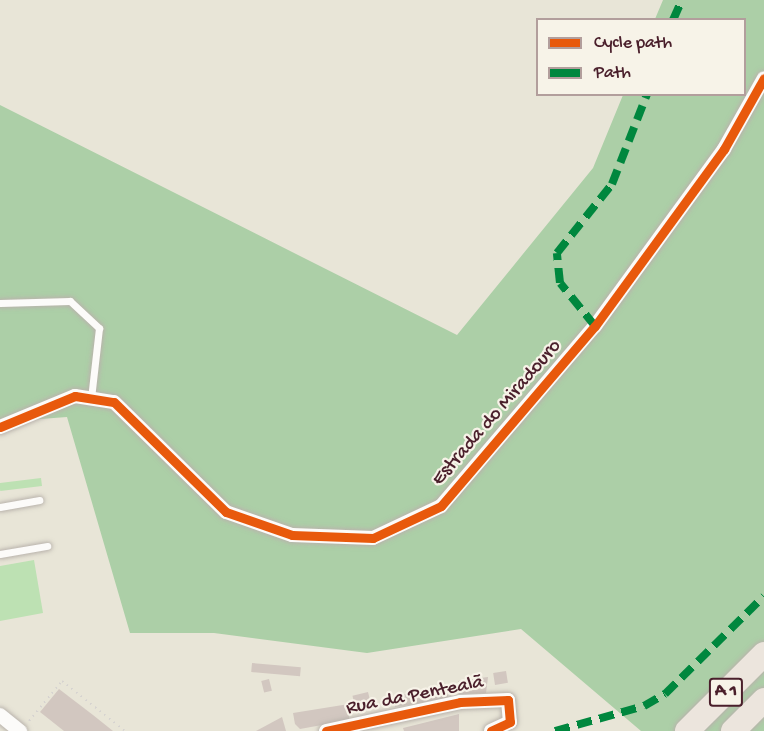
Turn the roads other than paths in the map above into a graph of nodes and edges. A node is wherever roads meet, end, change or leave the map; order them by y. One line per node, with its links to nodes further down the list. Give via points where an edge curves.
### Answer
1 (764, 78): 3 (street, Estrada do Miradouro, via 724,148 595,326 441,506 373,538 292,535 226,512 114,402)
2 (0, 303): 3 (lane, via 70,301 99,327)
3 (91, 398): 4 (street, Estrada do Miradouro, via 75,396)
4 (0, 427)
5 (39, 500): 6 (lane)
6 (0, 507)
7 (47, 546): 8 (lane)
8 (0, 554)
9 (764, 654): 16 (highway, A 1)
10 (764, 700): 17 (highway, A 1)
11 (0, 715): 12 (street)
12 (24, 727)
13 (373, 727): 14 (street, Rua da Pentealã); 15 (street, Rua da Pentealã, via 460,702 510,701 510,722)
14 (326, 731)
15 (491, 731)
16 (687, 731)
17 (733, 731)

